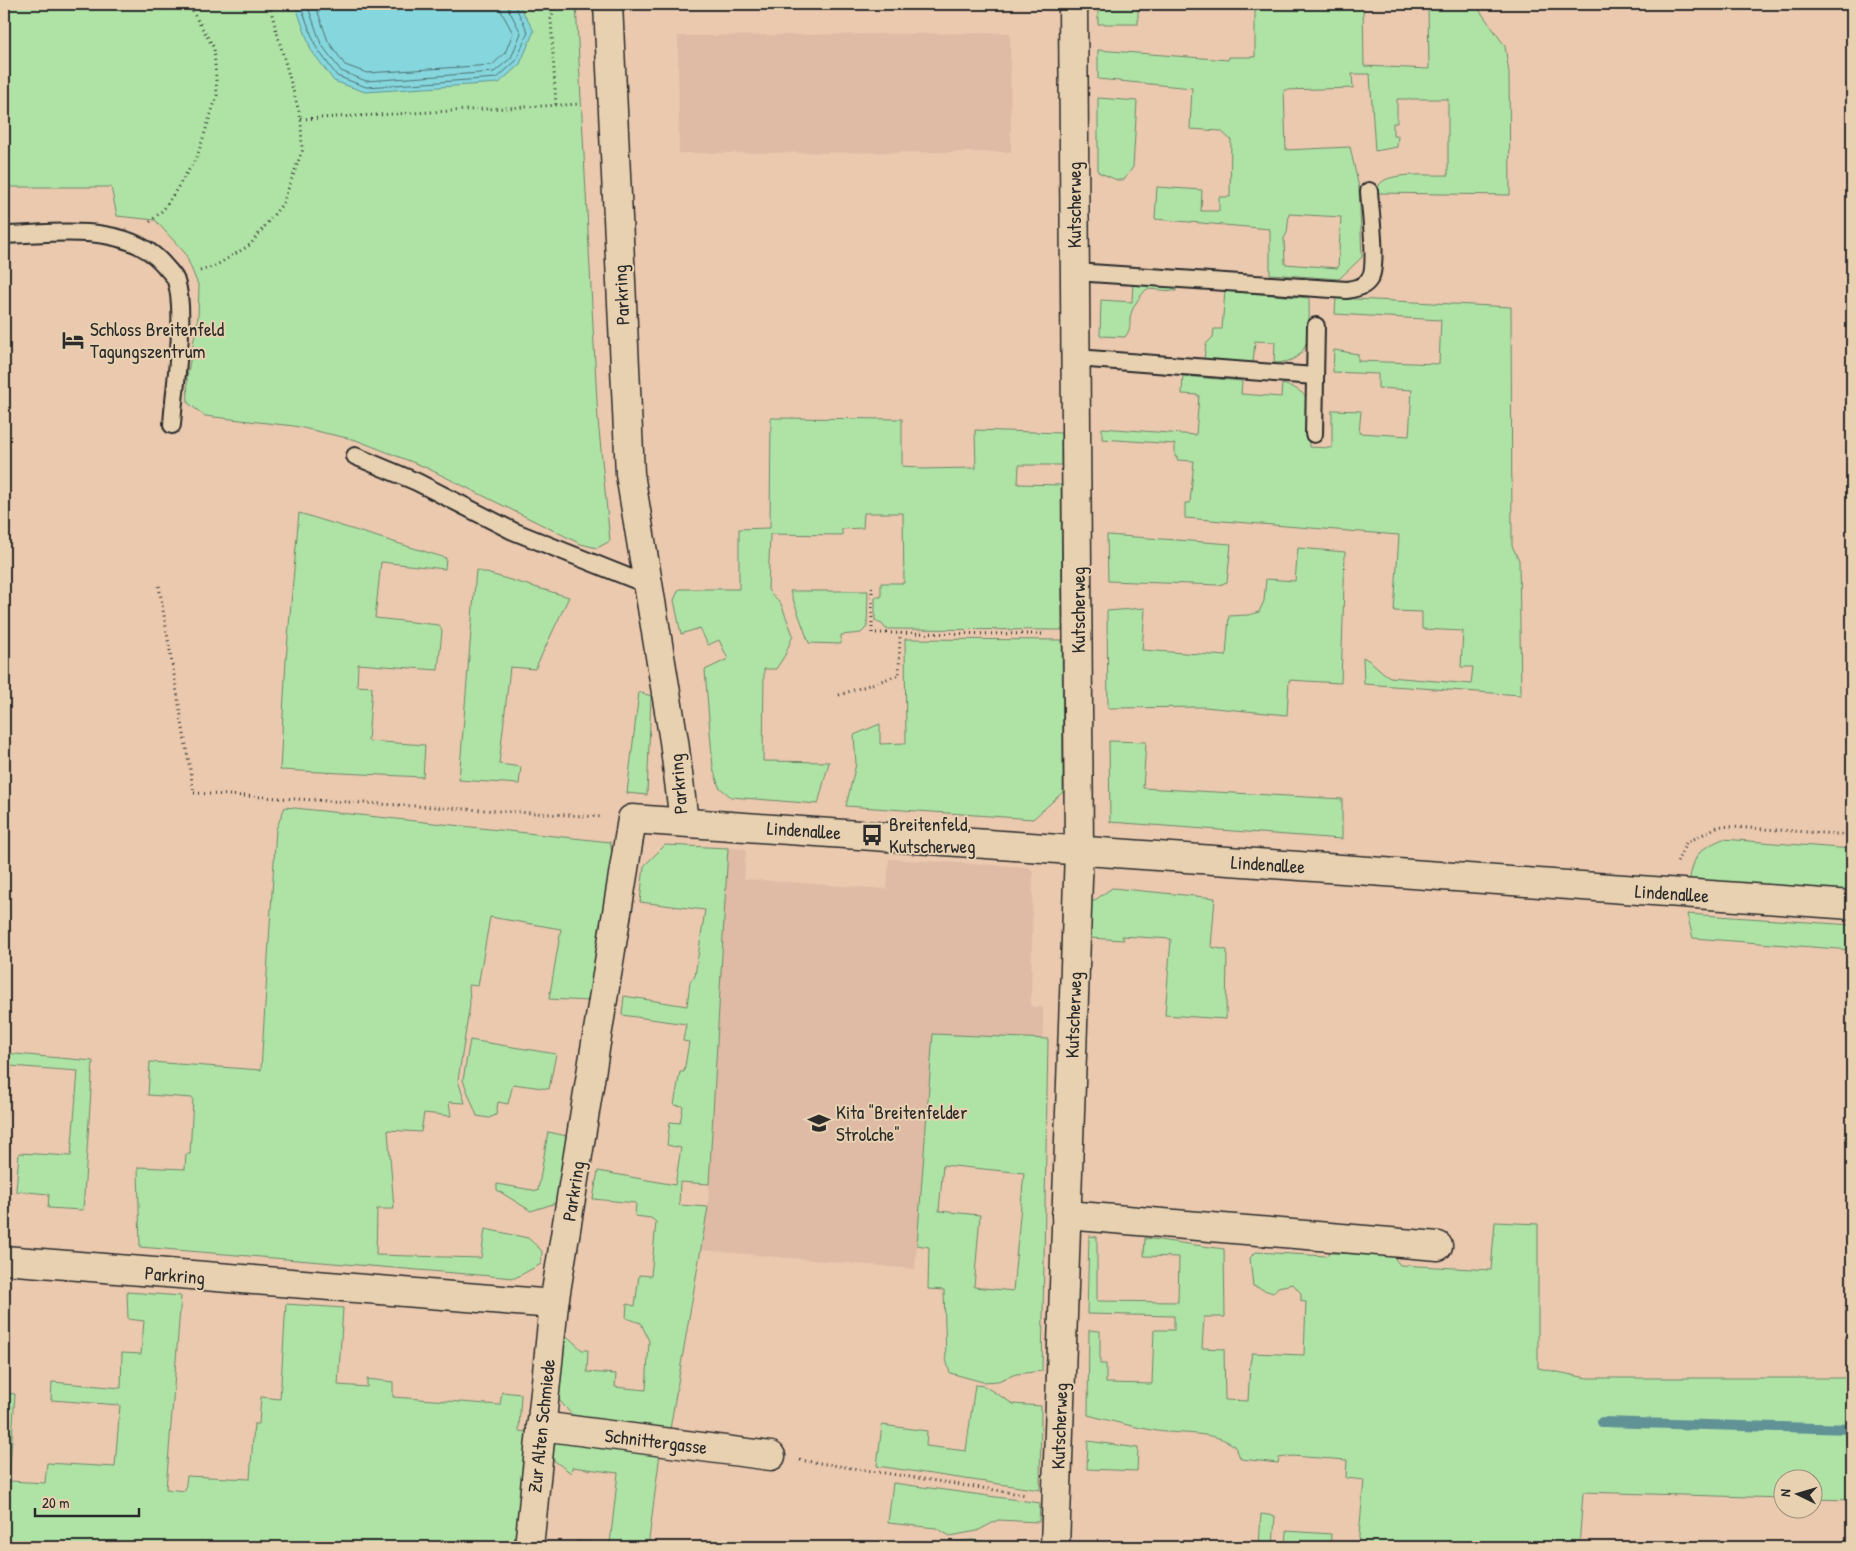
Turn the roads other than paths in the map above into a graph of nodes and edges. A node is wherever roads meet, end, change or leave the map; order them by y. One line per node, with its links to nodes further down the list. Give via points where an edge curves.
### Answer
1 (608, 4): 12 (street, Parkring, via 630,474)
2 (1073, 4): 5 (street, Kutscherweg)
3 (1369, 191): 5 (lane, via 1374,264 1372,276 1364,286 1347,290)
4 (4, 235): 9 (lane, via 92,233 129,240 154,253 176,280 180,316)
5 (1075, 272): 7 (street, Kutscherweg)
6 (1316, 326): 8 (lane)
7 (1076, 358): 8 (lane); 14 (street, Kutscherweg)
8 (1315, 376): 10 (lane)
9 (172, 425)
10 (1314, 434)
11 (355, 456): 12 (lane, via 417,482 513,531)
12 (648, 585): 13 (street, Parkring)
13 (684, 822): 14 (street, Lindenallee); 19 (street, Parkring, via 632,819)
14 (1079, 851): 15 (street, Lindenallee); 16 (street, Kutscherweg)
15 (1852, 905)
16 (1066, 1215): 17 (street); 23 (street, Kutscherweg)
17 (1438, 1246)
18 (4, 1260): 19 (street, Parkring)
19 (554, 1304): 20 (street, Zur Alten Schmiede)
20 (541, 1426): 21 (street, Schnittergasse); 22 (street, Zur Alten Schmiede)
21 (771, 1456)
22 (529, 1547)
23 (1055, 1547)

